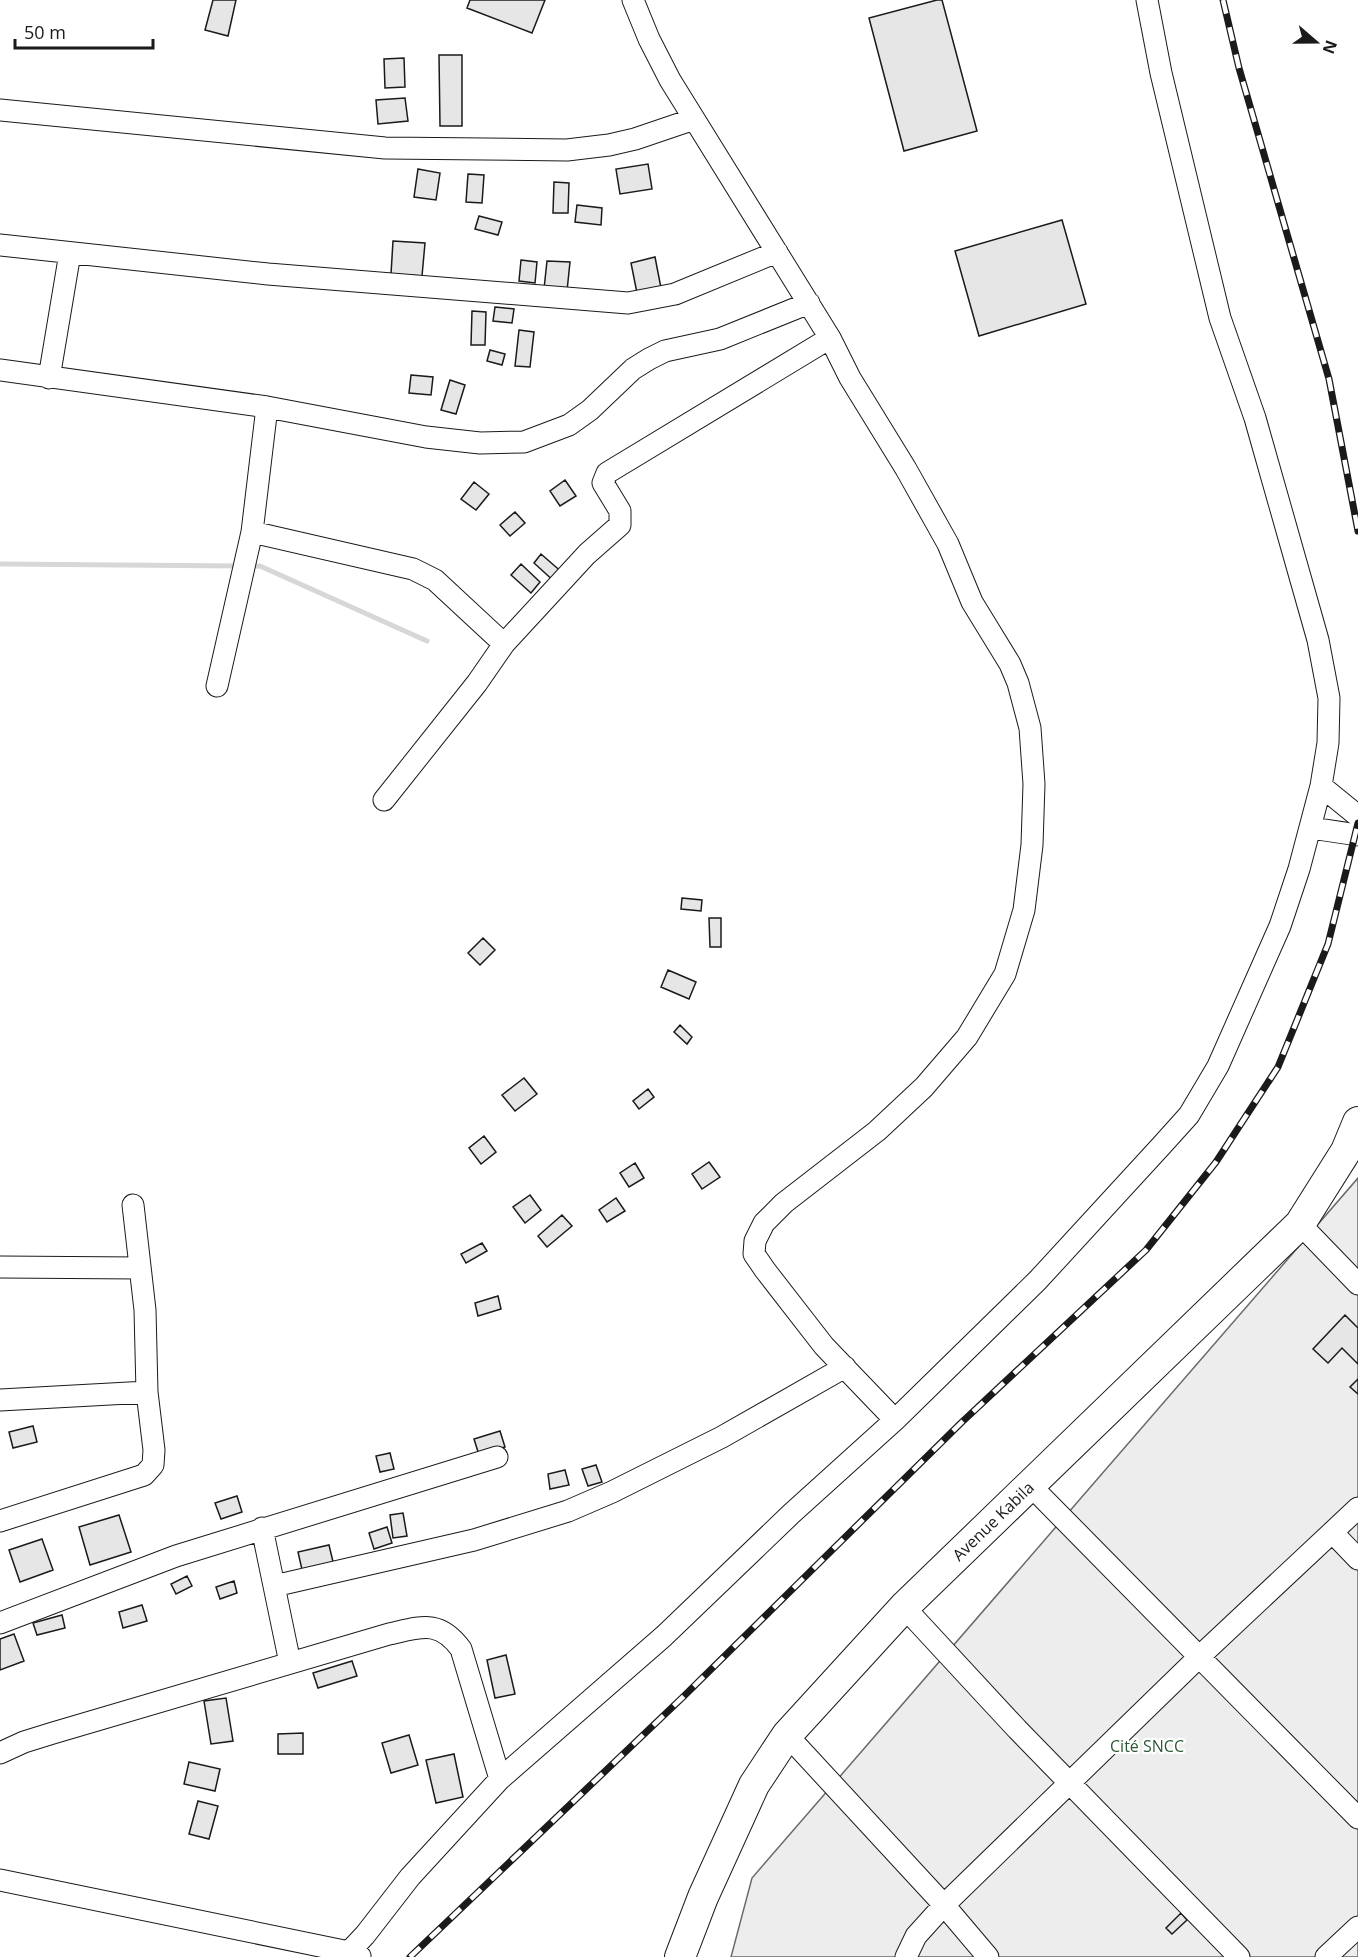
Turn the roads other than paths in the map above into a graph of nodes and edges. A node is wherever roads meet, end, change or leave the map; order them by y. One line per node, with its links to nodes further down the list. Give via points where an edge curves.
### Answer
1 (633, 0): 4 (street, via 649,39)
2 (1147, 0): 16 (street, via 1220,318 1255,418 1318,640 1329,698 1328,743)
3 (0, 110): 4 (street, via 385,148 567,150 635,139)
4 (694, 119): 6 (street)
5 (0, 245): 7 (street)
6 (777, 252): 7 (street, via 675,294 628,303); 8 (street)
7 (70, 254): 11 (street)
8 (809, 303): 9 (street); 12 (street, via 720,339 665,351 633,369 569,425 524,442 480,443 426,437)
9 (831, 338): 14 (street, via 607,473 603,483 620,511 620,525 587,554); 27 (street, via 850,378 948,544 972,602 1010,664 1030,728 1034,784 1024,910 1005,974 967,1037 924,1087 877,1131 784,1203 764,1223 755,1241 754,1254 765,1270)
10 (0, 370): 11 (street)
11 (49, 378): 12 (street)
12 (267, 407): 13 (street)
13 (252, 532): 14 (street, via 413,569 435,580); 15 (street)
14 (504, 644): 17 (street)
15 (217, 686)
16 (1321, 786): 18 (street); 19 (street)
17 (384, 800)
18 (1358, 816)
19 (1311, 828): 20 (street); 30 (street, via 1280,926 1218,1066 1189,1115 1038,1280)
20 (1358, 835)
21 (1358, 1122): 23 (highway, Avenue Kabila, via 1346,1150)
22 (133, 1205): 25 (street)
23 (1300, 1224): 26 (street); 32 (highway, Avenue Kabila)
24 (0, 1267): 25 (street)
25 (139, 1268): 28 (street, via 146,1319)
26 (1358, 1284)
27 (845, 1367): 30 (street); 38 (street, via 722,1437 568,1512 474,1540)
28 (147, 1392): 29 (street); 34 (street, via 154,1450 149,1471)
29 (0, 1400)
30 (895, 1420): 45 (street, via 664,1636)
31 (497, 1457): 35 (street)
32 (1030, 1485): 39 (highway, Avenue Kabila); 41 (street)
33 (1358, 1508): 36 (street)
34 (0, 1521)
35 (262, 1528): 38 (street); 40 (street, via 156,1563)
36 (1333, 1533): 37 (street); 41 (street)
37 (1358, 1559)
38 (274, 1586): 42 (street)
39 (904, 1607): 43 (highway, Avenue Kabila); 46 (street)
40 (0, 1623)
41 (1199, 1657): 46 (street); 47 (street)
42 (290, 1663): 44 (street, via 43,1736); 45 (street, via 422,1627 444,1631 461,1649)
43 (787, 1735): 49 (street); 52 (highway, Avenue Kabila, via 754,1785)
44 (0, 1753)
45 (500, 1779): 51 (street, via 411,1877 365,1935)
46 (1071, 1784): 49 (street); 55 (street)
47 (1358, 1818)
48 (0, 1880): 51 (street)
49 (944, 1905): 53 (street, via 916,1936); 54 (street)
50 (1358, 1927): 56 (street)
51 (355, 1954)
52 (680, 1957)
53 (906, 1957)
54 (988, 1957)
55 (1239, 1957)
56 (1326, 1957)

